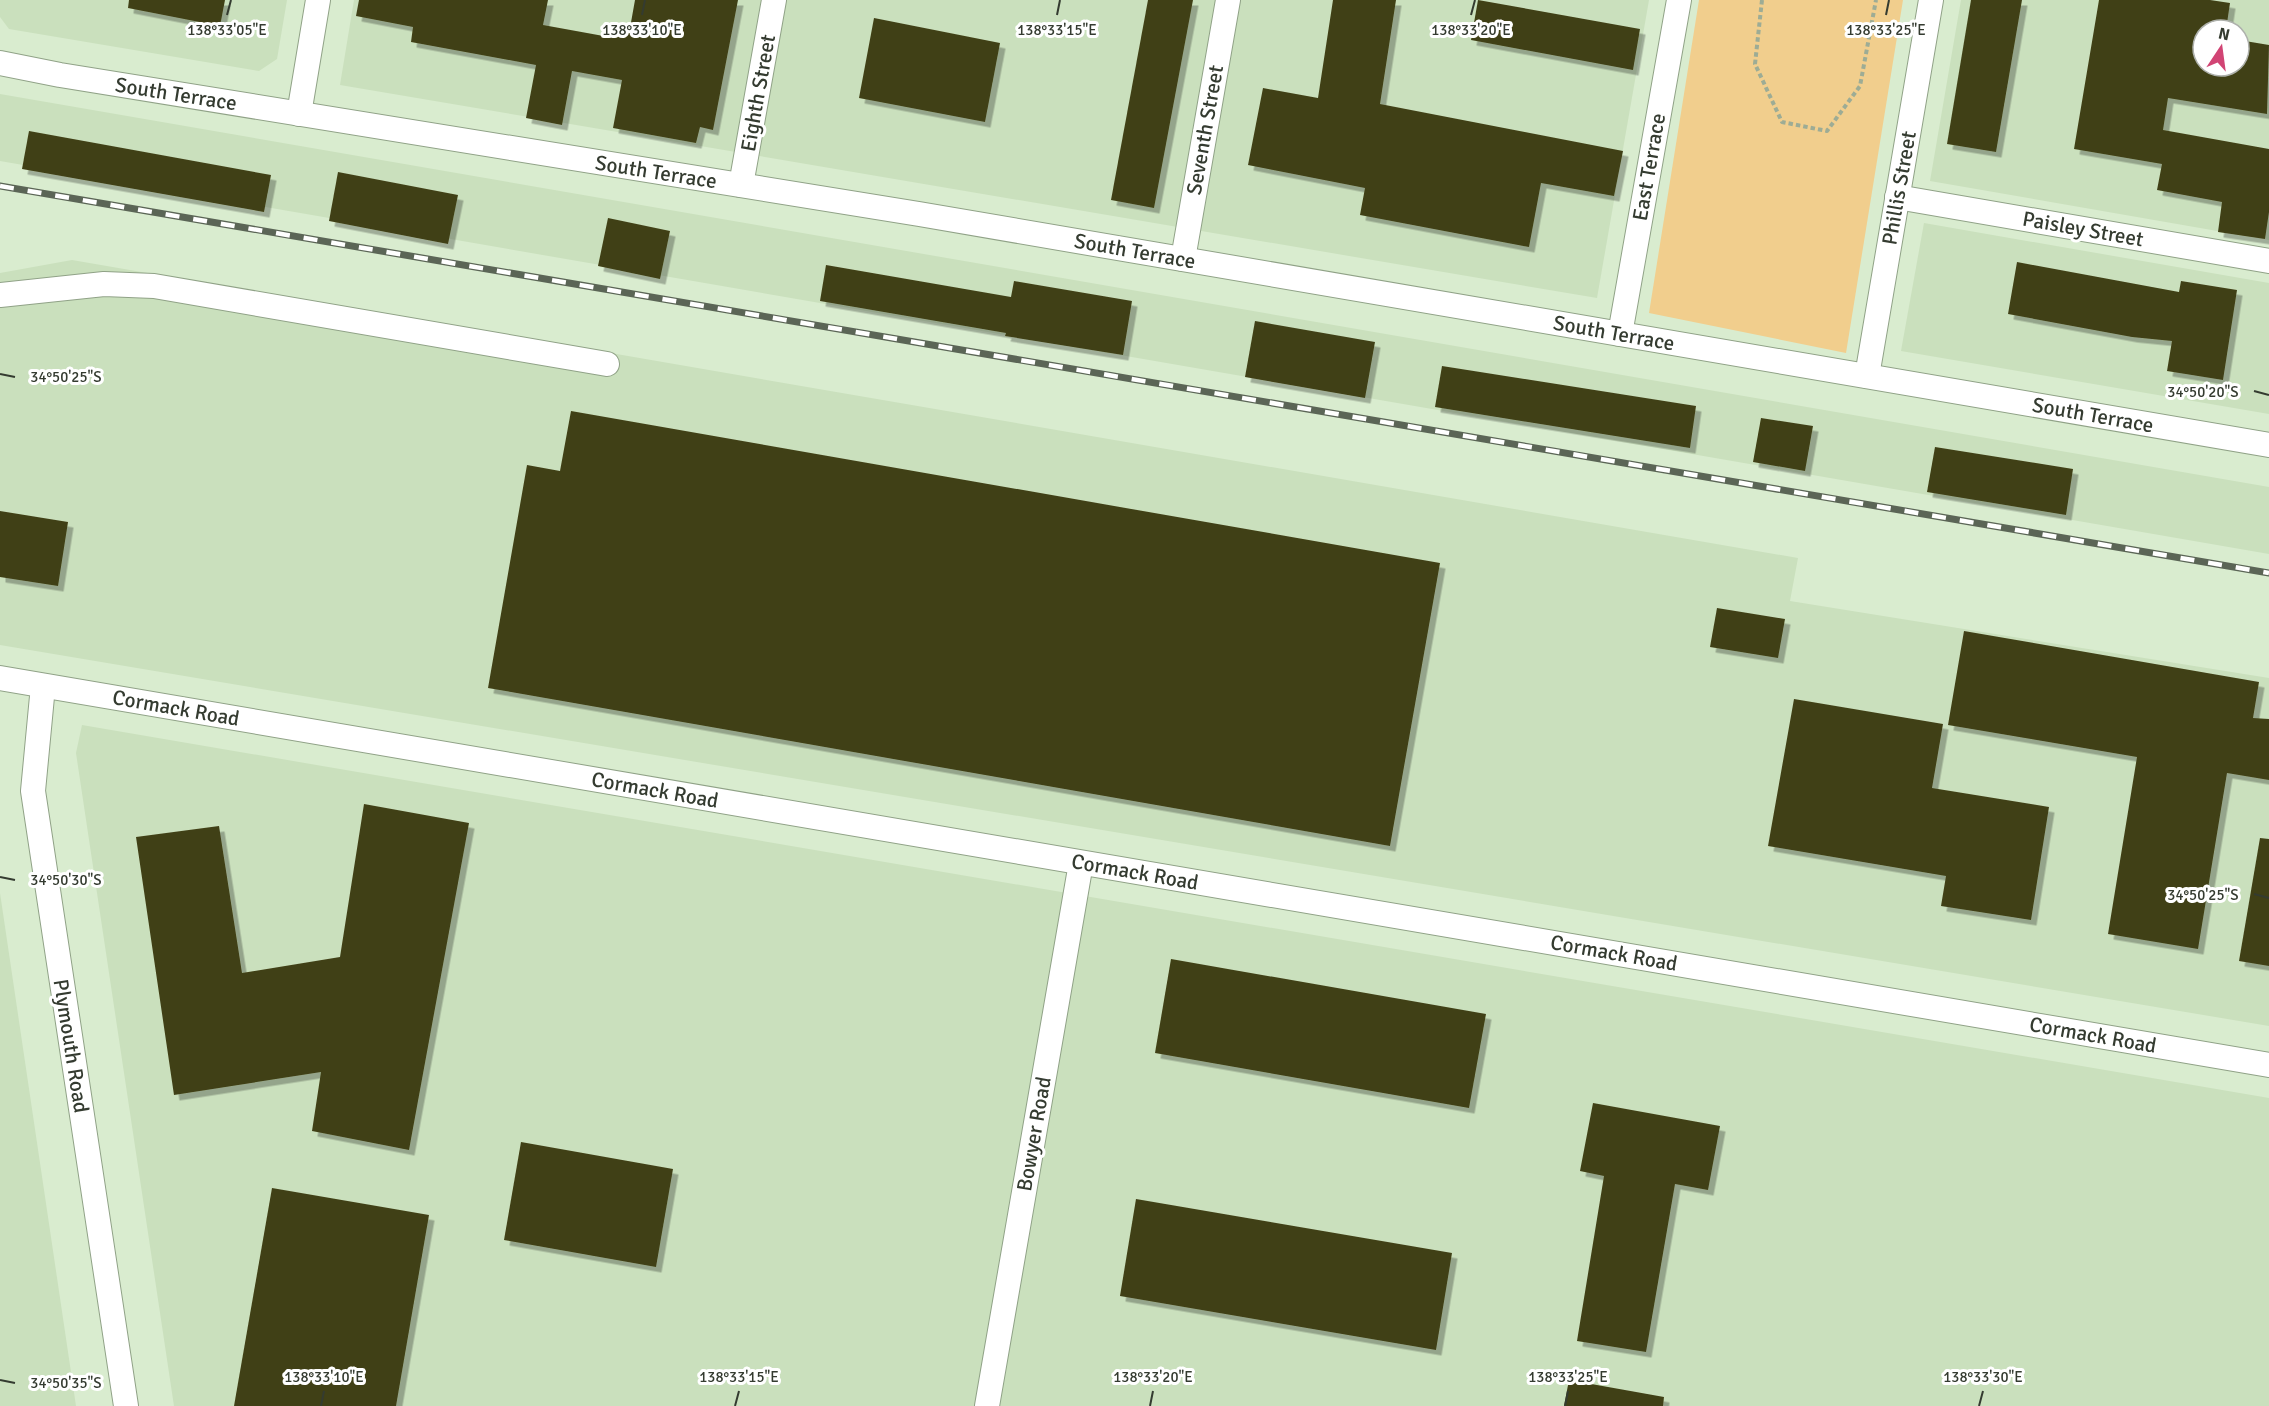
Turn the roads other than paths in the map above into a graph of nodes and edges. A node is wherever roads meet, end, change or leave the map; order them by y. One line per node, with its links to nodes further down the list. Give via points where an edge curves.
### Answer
1 (318, 0): 7 (street)
2 (774, 0): 8 (street, Eighth Street)
3 (1228, 0): 10 (street, Seventh Street)
4 (1679, 0): 13 (street, East Terrace)
5 (1931, 0): 9 (street, Phillis Street)
6 (0, 63): 7 (street, South Terrace)
7 (299, 114): 8 (street, South Terrace)
8 (741, 185): 10 (street, South Terrace)
9 (1897, 197): 11 (street, Paisley Street); 15 (street, Phillis Street)
10 (1183, 259): 13 (street, South Terrace)
11 (2269, 261)
12 (0, 295): 14 (street, via 104,284 154,286)
13 (1620, 334): 15 (street, South Terrace)
14 (607, 364)
15 (1867, 376): 16 (street, South Terrace)
16 (2269, 445)
17 (0, 678): 18 (street, Cormack Road)
18 (43, 686): 19 (street, Cormack Road); 21 (street, Plymouth Road, via 33,791)
19 (1082, 862): 20 (street, Cormack Road); 22 (street, Bowyer Road)
20 (2269, 1065)
21 (126, 1406)
22 (987, 1406)

